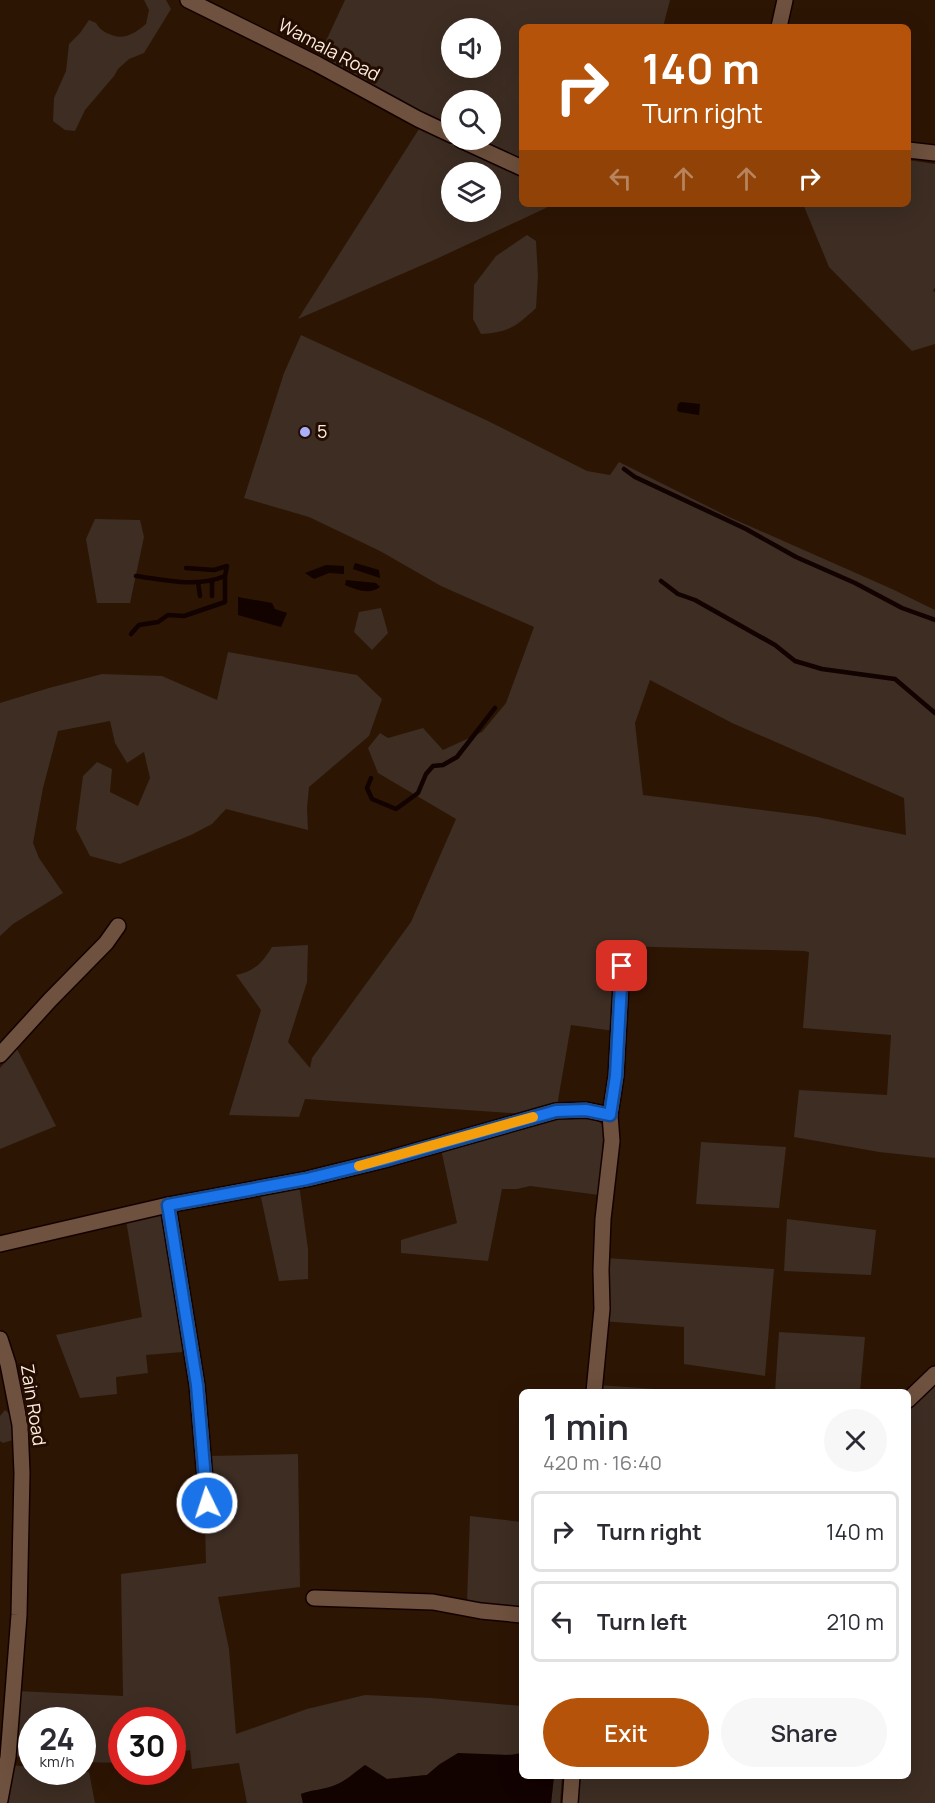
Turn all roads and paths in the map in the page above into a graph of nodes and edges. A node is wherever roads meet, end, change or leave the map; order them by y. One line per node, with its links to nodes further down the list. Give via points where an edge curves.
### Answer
1 (188, 0): 4 (street, Wamala Road)
2 (785, 0): 3 (street)
3 (780, 24)
4 (441, 130)
5 (483, 150): 8 (street)
6 (911, 150): 7 (street)
7 (935, 153)
8 (519, 167)
9 (118, 926): 11 (street)
10 (622, 966): 12 (street)
11 (0, 1055)
12 (610, 1115): 13 (street, via 586,1110 556,1111 307,1179); 17 (street, via 612,1141 603,1219 602,1309)
13 (168, 1205): 14 (street); 20 (street, via 197,1385)
14 (0, 1244)
15 (0, 1339): 18 (street, Zain Road, via 8,1364)
16 (935, 1374): 19 (street)
17 (594, 1389)
18 (7, 1395): 24 (street, Zain Road, via 20,1425 19,1615 8,1757)
19 (911, 1397)
20 (207, 1503)
21 (314, 1598): 22 (street, via 426,1602)
22 (519, 1615)
23 (573, 1779): 25 (street)
24 (0, 1800)
25 (570, 1803)

